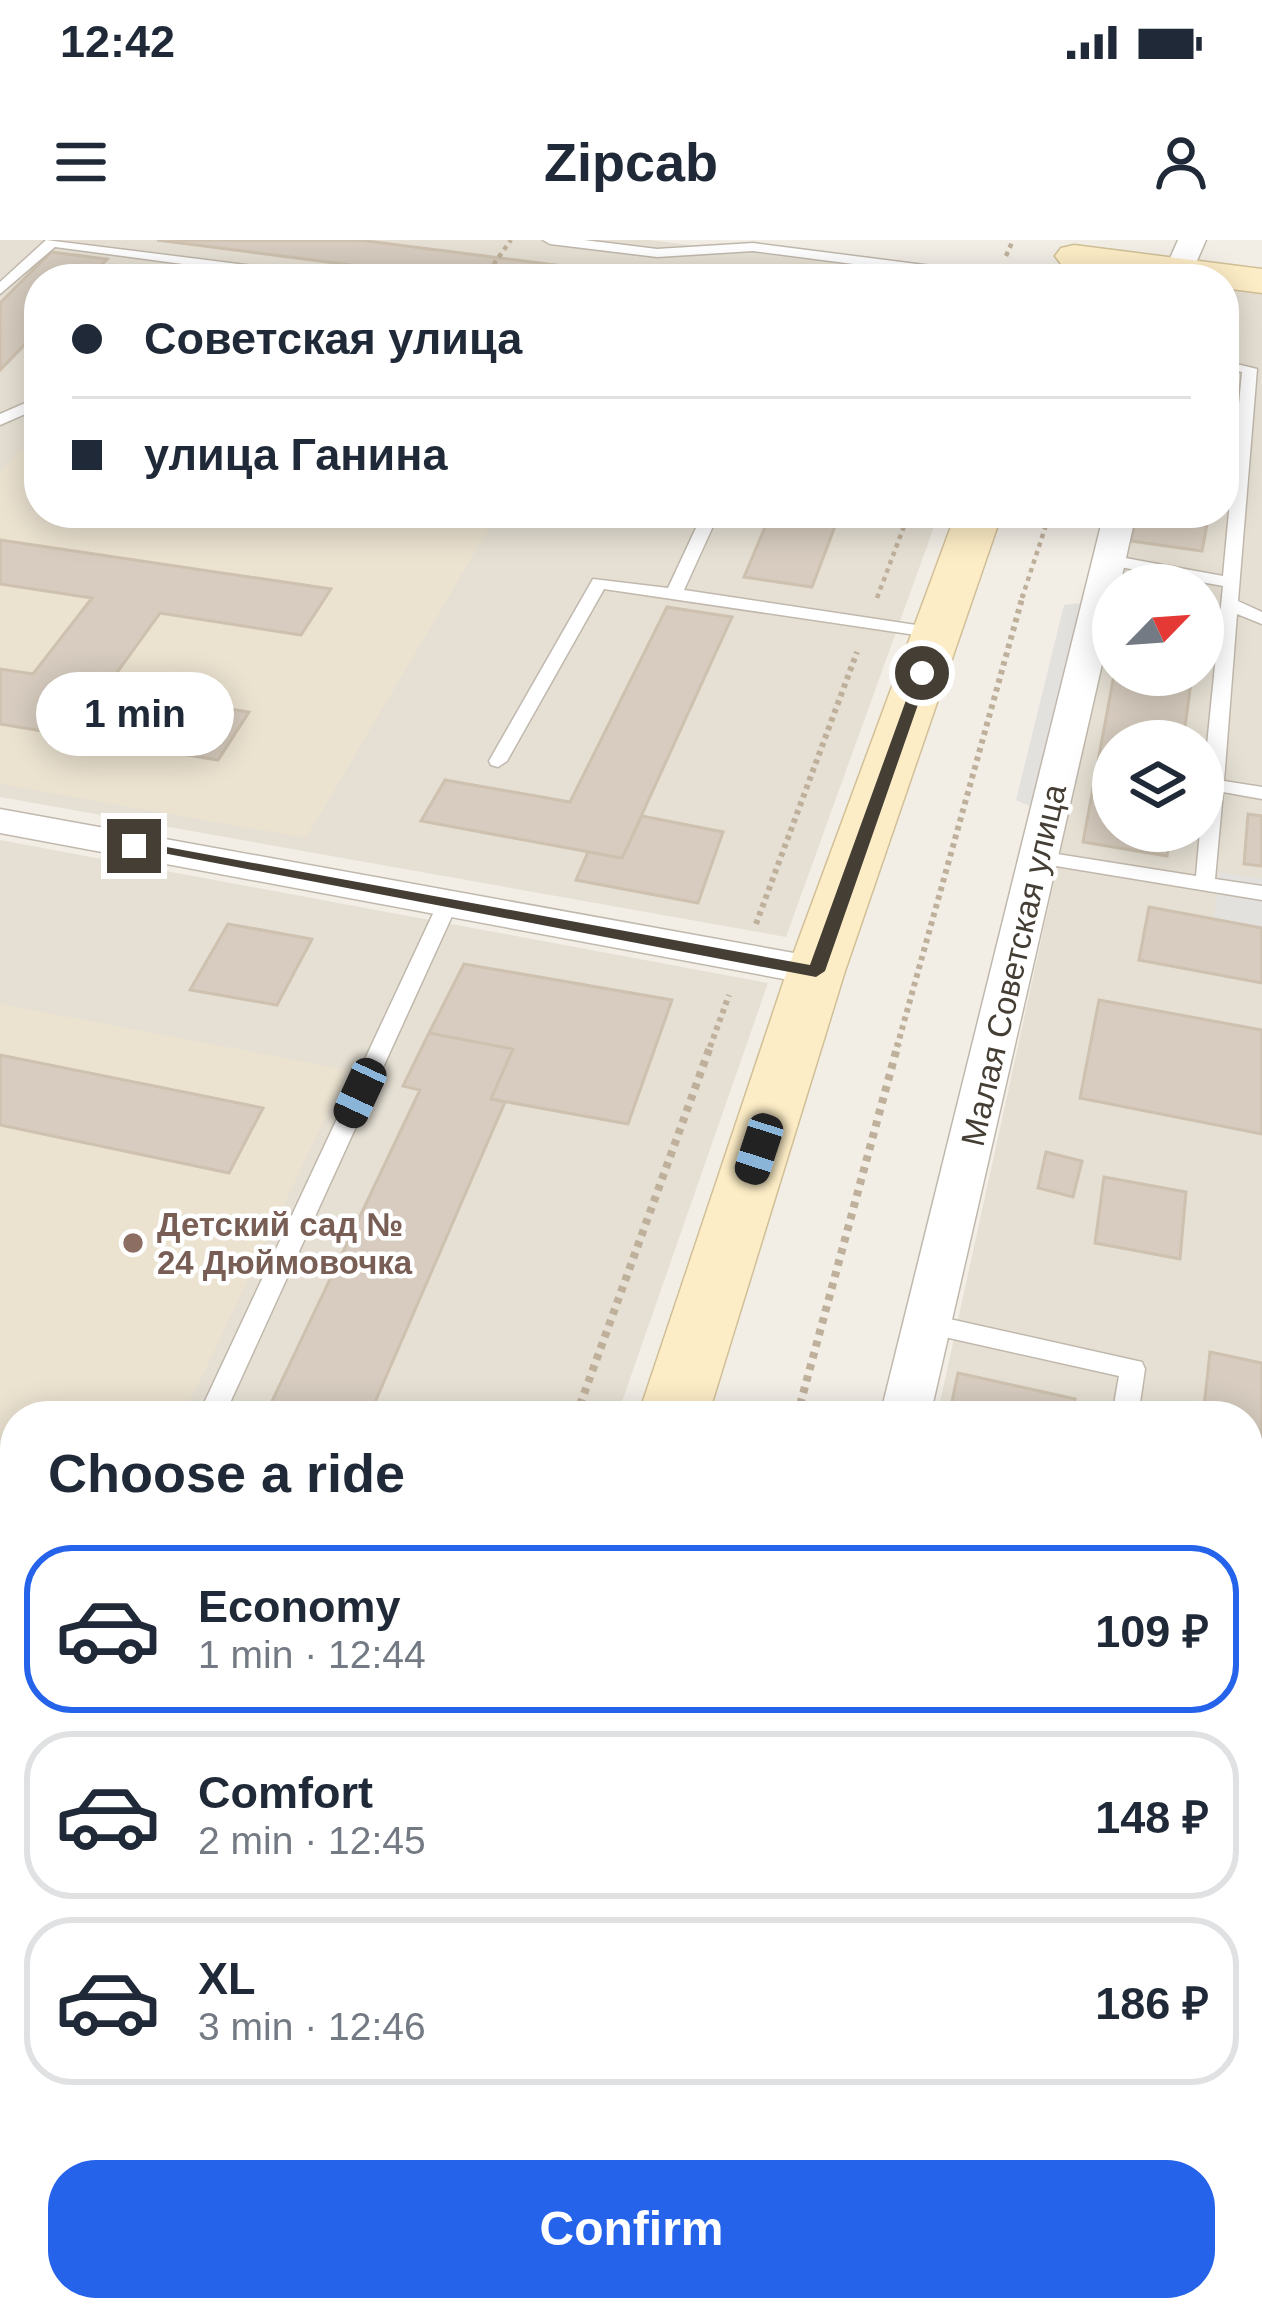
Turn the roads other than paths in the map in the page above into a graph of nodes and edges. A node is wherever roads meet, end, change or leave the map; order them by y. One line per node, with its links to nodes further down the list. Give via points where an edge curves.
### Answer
1 (550, 240): 3 (lane, via 657,253 753,248)
2 (52, 241): 5 (lane); 7 (lane)
3 (832, 257): 10 (lane); 11 (lane)
4 (1072, 258): 6 (main road)
5 (175, 259): 8 (lane); 9 (lane)
6 (1182, 263)
7 (28, 264)
8 (170, 264)
9 (213, 264)
10 (828, 264)
11 (886, 264)
12 (24, 267): 13 (lane)
13 (0, 290)
14 (1239, 367): 15 (lane, via 1250,369)
15 (1254, 413): 16 (lane)
16 (1239, 523)
17 (704, 528): 23 (lane)
18 (974, 528): 26 (main road)
19 (1116, 528): 21 (street, Малая Советская улица)
20 (1238, 528): 22 (lane)
21 (1108, 560): 22 (lane); 33 (street, Малая Советская улица)
22 (1231, 582): 24 (lane)
23 (674, 594): 26 (lane); 28 (lane, via 599,583)
24 (1229, 603): 25 (lane); 27 (lane)
25 (1262, 619)
26 (936, 633): 37 (main road)
27 (1219, 720)
28 (498, 761)
29 (1224, 787): 30 (lane)
30 (1262, 793)
31 (0, 821): 36 (street)
32 (1208, 852): 34 (lane)
33 (1038, 857): 34 (lane); 38 (street, Малая Советская улица)
34 (1205, 884): 35 (lane)
35 (1262, 893)
36 (448, 903): 37 (street); 39 (lane)
37 (816, 971): 40 (main road)
38 (927, 1324): 41 (street, Малая Советская улица); 42 (lane, via 1133,1369)
39 (218, 1401)
40 (678, 1401)
41 (909, 1401)
42 (1128, 1401)

